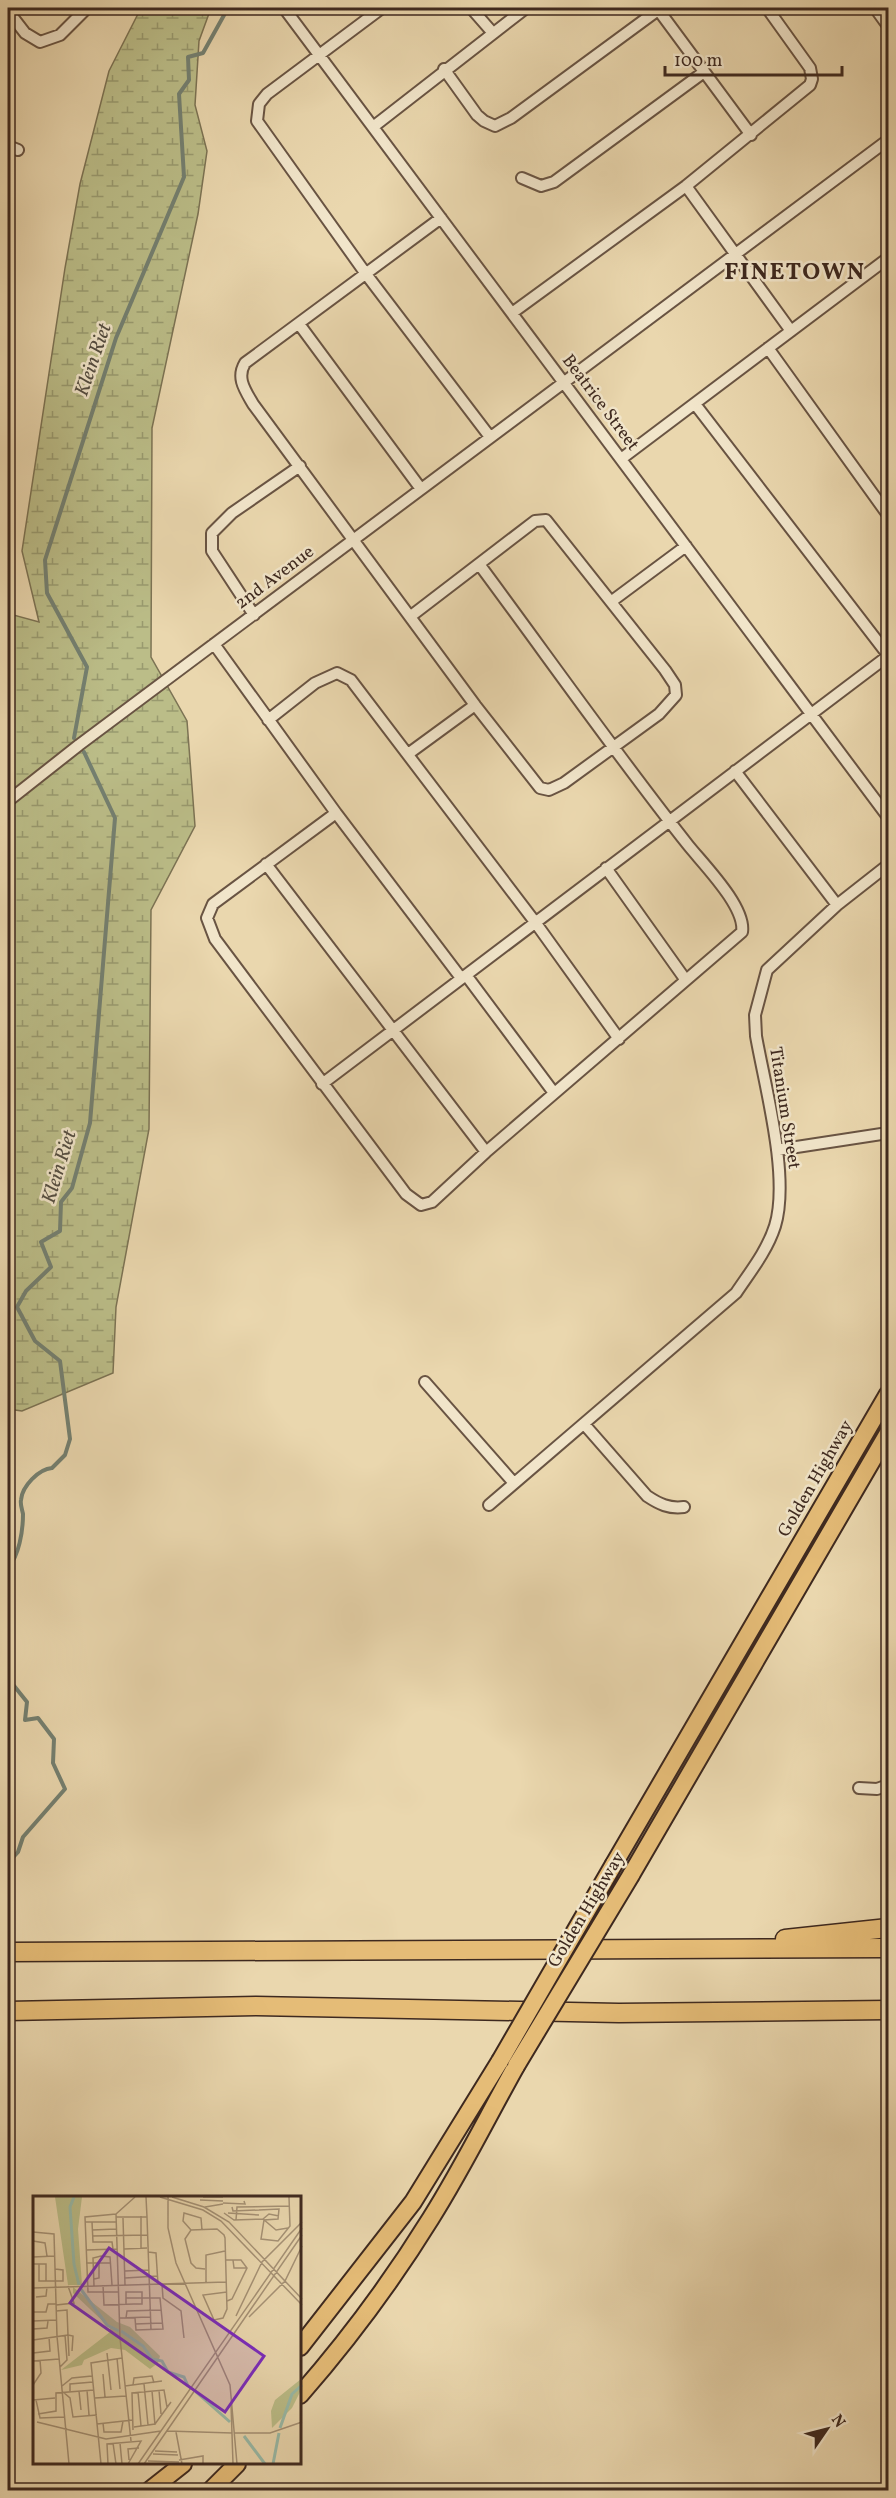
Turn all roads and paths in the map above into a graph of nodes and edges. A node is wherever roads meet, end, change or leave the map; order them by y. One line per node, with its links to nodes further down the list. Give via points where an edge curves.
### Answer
1 (87, 8): 9 (street, via 60,35 40,42 25,33)
2 (284, 8): 12 (street, Beatrice Street)
3 (382, 8): 12 (street)
4 (471, 8): 11 (street)
5 (526, 8): 11 (street)
6 (767, 8): 16 (street, via 806,61 812,79 804,93)
7 (875, 8): 10 (street)
8 (658, 9): 13 (street, via 495,126 477,114); 14 (street)
9 (8, 11)
10 (888, 26)
11 (492, 32): 13 (street)
12 (320, 56): 15 (street, Beatrice Street); 23 (street, via 267,94 259,104 256,121)
13 (444, 69): 15 (street)
14 (704, 72): 16 (street); 18 (street, via 554,182 541,186)
15 (373, 127): 20 (street, Beatrice Street)
16 (751, 135): 19 (street)
17 (888, 140): 21 (street, 2nd Avenue)
18 (522, 178)
19 (686, 186): 21 (street); 24 (street)
20 (441, 218): 23 (street); 24 (street, Beatrice Street)
21 (736, 254): 26 (street); 28 (street, 2nd Avenue)
22 (888, 258): 26 (street)
23 (366, 274): 25 (street); 30 (street)
24 (512, 313): 28 (street, Beatrice Street)
25 (299, 324): 32 (street, via 241,370 242,384 253,404); 33 (street)
26 (791, 331): 27 (street)
27 (768, 348): 29 (street); 34 (street)
28 (564, 382): 30 (street, 2nd Avenue); 31 (street, Beatrice Street)
29 (695, 404): 31 (street); 42 (street)
30 (490, 437): 33 (street, 2nd Avenue)
31 (621, 459): 36 (street, Beatrice Street)
32 (300, 466): 35 (street); 39 (street, via 232,513 212,533 212,551)
33 (421, 489): 35 (street, 2nd Avenue)
34 (888, 515)
35 (354, 539): 39 (street, 2nd Avenue); 40 (street)
36 (686, 546): 38 (street); 44 (street, Beatrice Street)
37 (479, 564): 38 (street, via 535,521 546,520); 40 (street); 46 (street)
38 (612, 601): 46 (street, via 676,689 671,704)
39 (254, 615): 41 (street, 2nd Avenue)
40 (411, 616): 43 (street)
41 (214, 645): 45 (street); 49 (street, 2nd Avenue)
42 (888, 655): 44 (street)
43 (475, 705): 46 (street, via 535,783 545,790 564,783); 47 (street)
44 (811, 713): 48 (street); 50 (street, Beatrice Street)
45 (267, 720): 47 (street, via 315,683 338,673 351,680); 51 (street)
46 (614, 747): 52 (street)
47 (408, 754): 57 (street)
48 (735, 771): 52 (street); 56 (street)
49 (8, 801)
50 (886, 810)
51 (336, 813): 53 (street); 58 (street)
52 (669, 821): 55 (street); 59 (street, via 737,908 743,925 739,937)
53 (266, 864): 60 (street); 62 (street, via 213,904 207,918 209,927)
54 (888, 865): 56 (street, Titanium Street)
55 (606, 868): 57 (street); 59 (street)
56 (837, 905): 65 (street, Titanium Street, via 767,970 759,994 754,1015 756,1036)
57 (535, 922): 58 (street); 61 (street)
58 (463, 977): 60 (street); 63 (street)
59 (685, 979): 61 (street)
60 (391, 1031): 62 (street); 66 (street)
61 (619, 1039): 63 (street)
62 (322, 1084): 66 (street, via 416,1203 432,1202)
63 (554, 1093): 66 (street)
64 (888, 1133): 65 (street)
65 (777, 1150): 69 (street, Titanium Street, via 780,1176 775,1226 735,1293)
66 (486, 1152)
67 (425, 1382): 71 (street)
68 (888, 1394): 84 (main road, Golden Highway, bridge, via 614,1864)
69 (584, 1424): 71 (street, Titanium Street); 73 (street, via 647,1496 660,1504)
70 (888, 1433): 84 (main road, Golden Highway, bridge, via 631,1875)
71 (513, 1482): 72 (street, Titanium Street)
72 (489, 1505)
73 (684, 1507)
74 (888, 1785): 75 (street)
75 (860, 1788)
76 (888, 1928): 78 (highway)
77 (888, 1948): 78 (highway)
78 (682, 1951): 79 (highway)
79 (8, 1952)
80 (888, 2010): 82 (highway)
81 (8, 2011): 82 (highway, via 256,2006)
82 (701, 2011): 83 (highway)
83 (888, 2018)
84 (508, 2063): 85 (main road, Golden Highway, via 413,2202); 86 (main road, Golden Highway, via 420,2236 382,2293)
85 (302, 2344)
86 (302, 2393)
87 (181, 2465): 89 (main road)
88 (235, 2465): 90 (main road)
89 (150, 2490)
90 (210, 2490)

